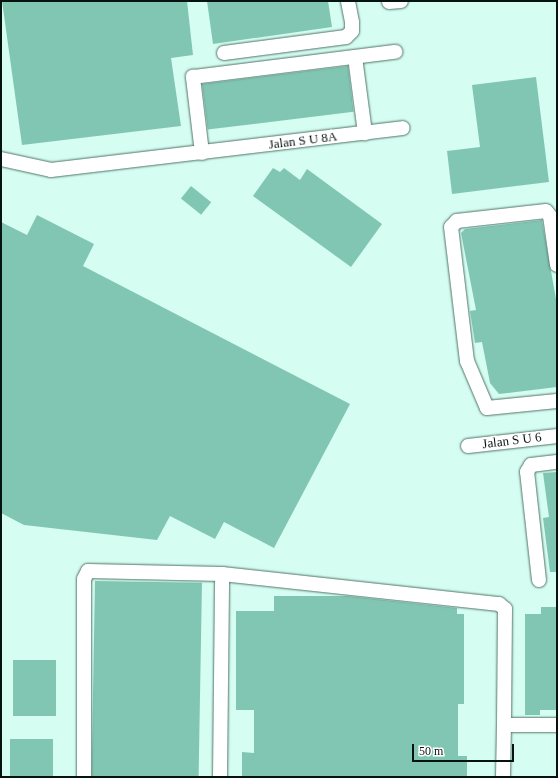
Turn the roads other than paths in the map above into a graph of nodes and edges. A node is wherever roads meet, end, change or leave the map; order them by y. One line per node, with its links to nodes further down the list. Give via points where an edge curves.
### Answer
1 (348, 1): 2 (street, via 352,31 346,36)
2 (224, 52)
3 (395, 52): 4 (street)
4 (355, 57): 6 (street); 7 (street, via 193,77)
5 (403, 128): 6 (street, Jalan S U 8A)
6 (365, 133): 7 (street, Jalan S U 8A)
7 (202, 153): 8 (street, Jalan S U 8A, via 51,170)
8 (1, 159)
9 (557, 265): 10 (street, via 550,216 546,211 457,222 451,227 467,361 487,408)
10 (557, 401)
11 (557, 436): 12 (street, Jalan S U 6)
12 (468, 446)
13 (557, 462): 15 (street, via 531,465 527,472)
14 (222, 574): 16 (street, via 503,606); 18 (street, via 88,571 84,579); 19 (street)
15 (539, 580)
16 (504, 725): 17 (street); 20 (street)
17 (557, 725)
18 (84, 777)
19 (220, 777)
20 (503, 777)

